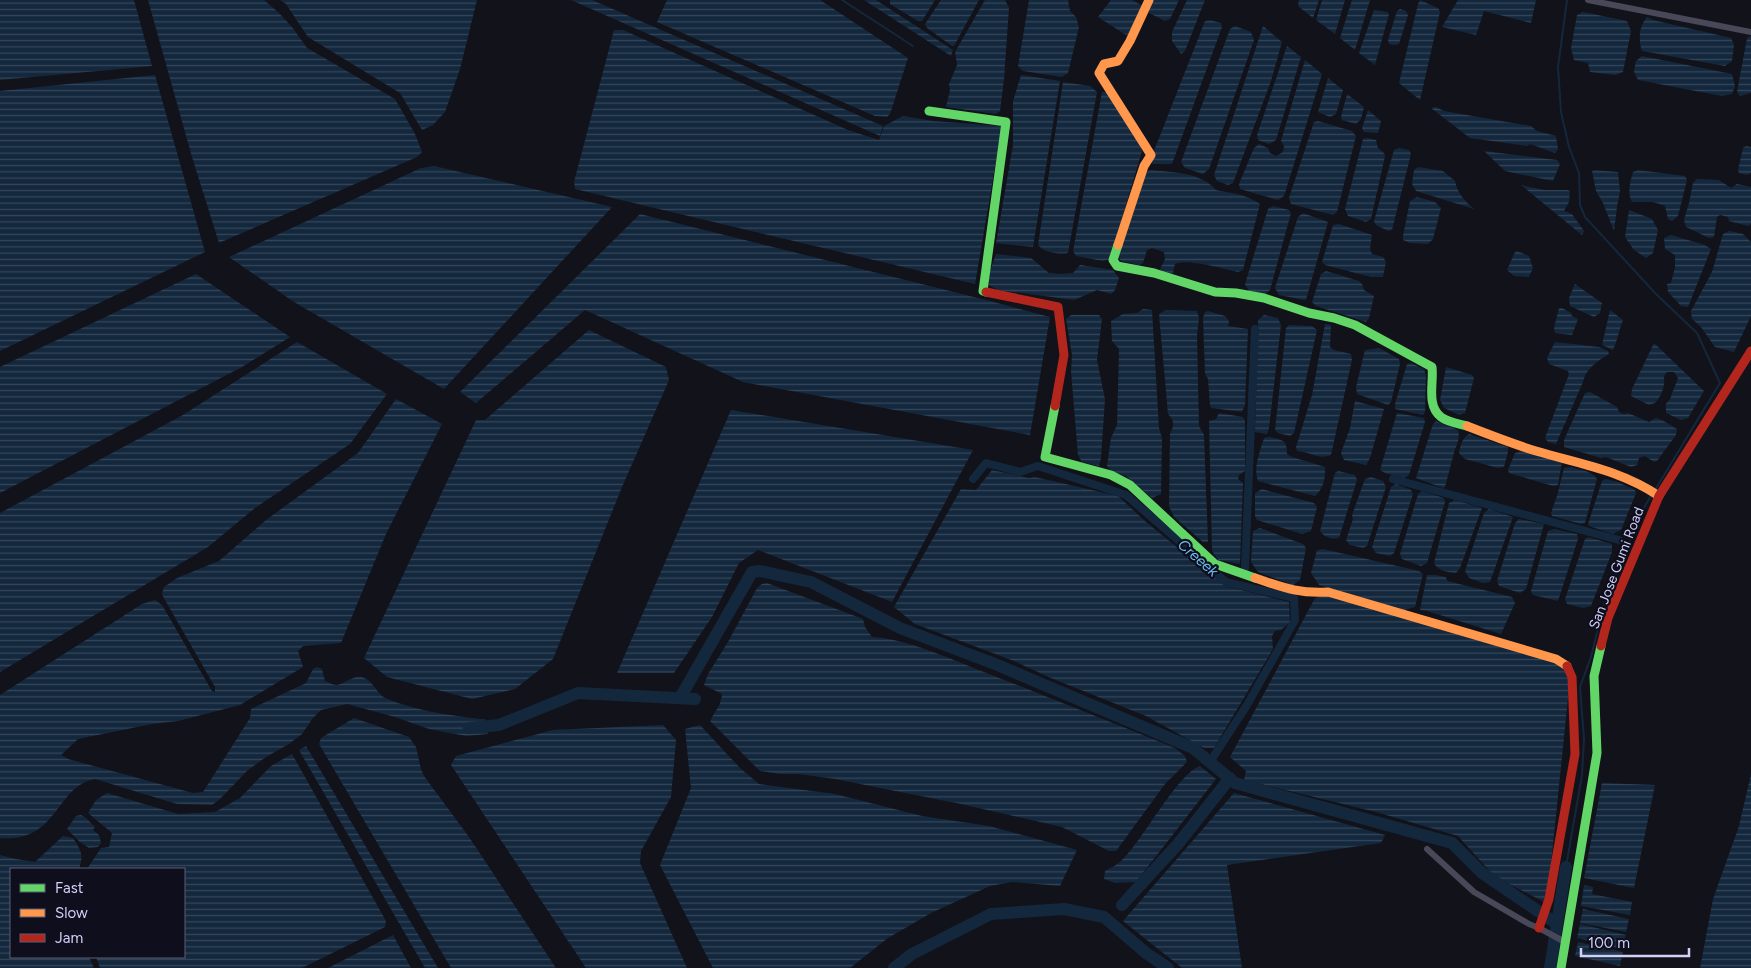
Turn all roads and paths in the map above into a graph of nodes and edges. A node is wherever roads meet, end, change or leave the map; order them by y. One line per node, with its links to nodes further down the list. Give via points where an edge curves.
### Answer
1 (1148, 0): 6 (street, via 1118,61 1104,64 1099,73 1150,155 1114,260 1117,266 1154,273 1216,292 1264,298 1355,326 1432,367 1432,400 1441,417 1521,447 1616,473)
2 (1588, 0): 3 (street)
3 (1751, 32)
4 (929, 111): 8 (street, via 1006,122 983,291 1058,307 1064,355 1045,457 1111,476 1130,485 1215,564 1287,589 1328,592 1566,664 1572,677 1575,754 1549,899)
5 (1751, 351): 6 (street, San Jose Gumi Road)
6 (1655, 493): 9 (street, San Jose Gumi Road, via 1608,618 1594,676 1597,753)
7 (1427, 849): 8 (street, via 1474,892)
8 (1539, 928): 9 (street)
9 (1565, 942): 10 (street, San Jose Gumi Road)
10 (1561, 968)

